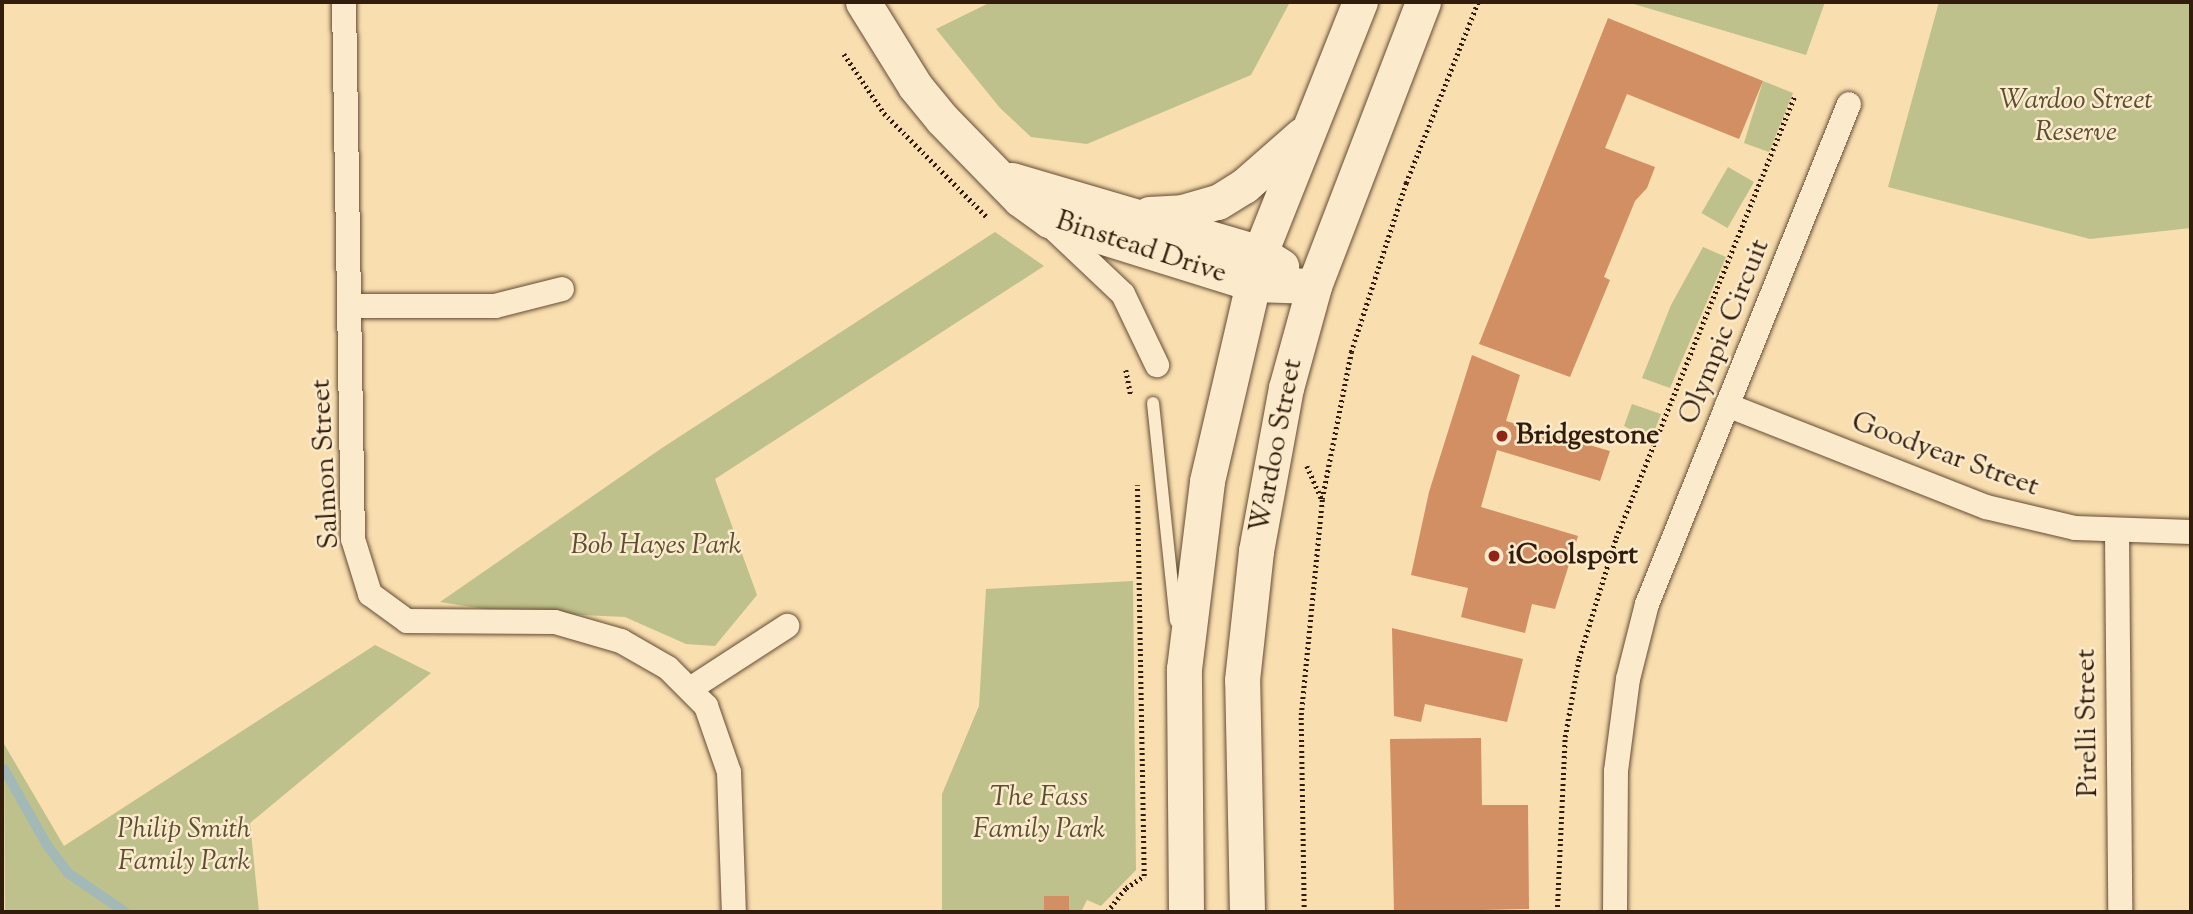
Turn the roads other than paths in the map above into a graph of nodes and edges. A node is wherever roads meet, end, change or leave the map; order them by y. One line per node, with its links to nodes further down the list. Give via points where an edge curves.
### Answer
1 (344, 2): 13 (street, Salmon Street)
2 (863, 2): 7 (main road, Binstead Drive, via 915,86)
3 (1360, 2): 6 (main road)
4 (1423, 2): 11 (main road, Wardoo Street)
5 (1849, 104): 16 (street, Olympic Circuit)
6 (1307, 131): 8 (main road, Binstead Drive, via 1244,186 1208,206 1158,214); 10 (main road)
7 (980, 158): 8 (main road, Binstead Drive, via 1021,184); 9 (main road, Binstead Drive)
8 (1083, 204): 10 (main road, Binstead Drive)
9 (1030, 208): 10 (main road, Binstead Drive, via 1064,226); 14 (street, Binstead Drive, via 1123,294)
10 (1257, 268): 11 (main road); 21 (main road, via 1207,481 1189,602)
11 (1314, 286): 24 (main road, Wardoo Street, via 1286,388 1269,476 1242,680)
12 (562, 289): 13 (street, via 495,306)
13 (349, 306): 20 (street, Salmon Street, via 353,539 370,594 407,621 555,622 621,641 668,668)
14 (1157, 365)
15 (1153, 404): 21 (lane)
16 (1727, 405): 18 (street, Goodyear Street, via 1986,507); 25 (street, Olympic Circuit, via 1647,604 1628,679 1616,772)
17 (2191, 532): 18 (street, Goodyear Street)
18 (2117, 533): 26 (street, Pirelli Street)
19 (786, 626): 20 (street)
20 (690, 689): 22 (street, Salmon Street, via 706,706 729,772)
21 (1183, 698): 23 (main road)
22 (734, 912)
23 (1186, 912)
24 (1247, 912)
25 (1615, 912)
26 (2120, 912)

